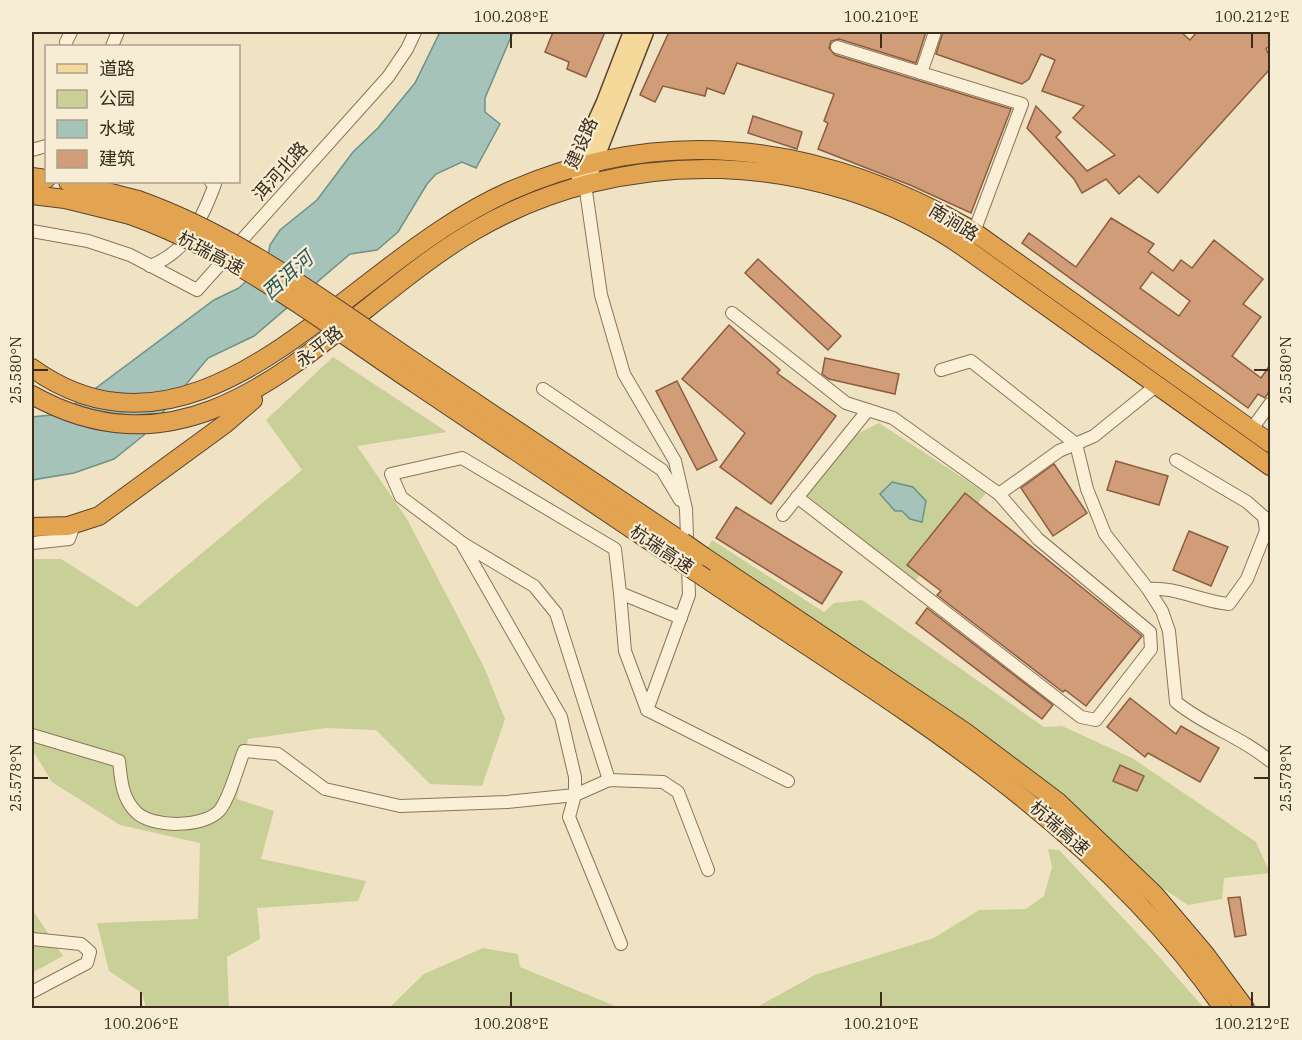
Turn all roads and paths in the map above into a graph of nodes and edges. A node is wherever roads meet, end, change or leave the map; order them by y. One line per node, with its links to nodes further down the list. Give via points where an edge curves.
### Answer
1 (415, 32): 14 (street, 洱河北路, via 388,77 197,290)
2 (632, 32): 7 (main road, 建设路)
3 (645, 32): 7 (main road, 建设路)
4 (935, 32): 6 (street)
5 (837, 47): 6 (street)
6 (921, 73): 13 (street, via 1022,104)
7 (584, 170): 13 (highway, 南涧路, via 634,155 686,151 792,158 886,186); 15 (highway, 永平路, via 516,189 462,216); 18 (highway, 永平路, via 459,240); 21 (highway, 南涧路, via 712,169 788,176 863,197 960,245); 33 (street, via 601,296 624,374 675,461)
8 (71, 183): 11 (highway, 杭瑞高速)
9 (213, 183): 14 (street, via 201,222 167,259)
10 (32, 195): 11 (highway, 杭瑞高速)
11 (134, 208): 20 (highway, 杭瑞高速, bridge)
12 (32, 231): 14 (street, via 88,241)
13 (974, 232): 26 (highway, 南涧路)
14 (150, 266)
15 (343, 302): 17 (highway, 永平路, via 248,370 195,393 122,402 78,393); 18 (highway)
16 (732, 313): 25 (street, via 846,403)
17 (32, 368)
18 (288, 370): 23 (highway, 永平路, via 260,388 201,414 146,424 94,420 71,414); 35 (highway, via 225,424 108,510)
19 (942, 370): 28 (street, via 971,361)
20 (421, 377): 52 (highway, 杭瑞高速, bridge, via 684,564 955,746 1040,810 1142,907); 53 (highway, 杭瑞高速, bridge, via 703,555 965,732 1058,802 1155,895)
21 (1157, 386): 28 (street, via 1094,436); 30 (highway, 南涧路)
22 (543, 389): 33 (street, via 662,470)
23 (32, 395)
24 (1270, 404): 26 (street)
25 (868, 410): 31 (street, via 893,418); 32 (street)
26 (1251, 430): 27 (highway, 南涧路)
27 (1270, 443)
28 (1076, 444): 31 (street, via 1059,451); 39 (street, via 1087,489 1105,534)
29 (1176, 460): 39 (street, via 1247,502 1264,517 1266,531 1247,579 1229,604 1209,603 1164,587)
30 (1270, 466)
31 (999, 495): 32 (street, via 1038,539 1150,632 1151,649 1096,720 1081,717)
32 (797, 497): 34 (street)
33 (686, 509): 41 (street, via 689,595)
34 (783, 515)
35 (74, 525): 36 (highway); 38 (street, via 69,539)
36 (32, 527)
37 (461, 542): 40 (street, via 401,496 391,474 462,458 615,549); 45 (street, via 534,586 556,613); 47 (street, via 561,717)
38 (32, 543)
39 (1148, 589): 44 (street, via 1169,631 1176,702 1256,748)
40 (620, 593): 41 (street); 42 (street, via 625,651)
41 (681, 618): 42 (street)
42 (648, 710): 46 (street)
43 (32, 735): 47 (street, via 119,761 121,789 137,814 162,822 192,824 220,810 244,751 278,754 325,789 400,806)
44 (1270, 761)
45 (609, 780): 47 (street); 48 (street, via 663,782 678,792)
46 (788, 781)
47 (575, 795): 50 (street, via 569,817)
48 (708, 870)
49 (32, 939): 51 (street, via 81,944 90,952 87,963)
50 (621, 944)
51 (32, 992)
52 (1223, 1008)
53 (1245, 1008)

